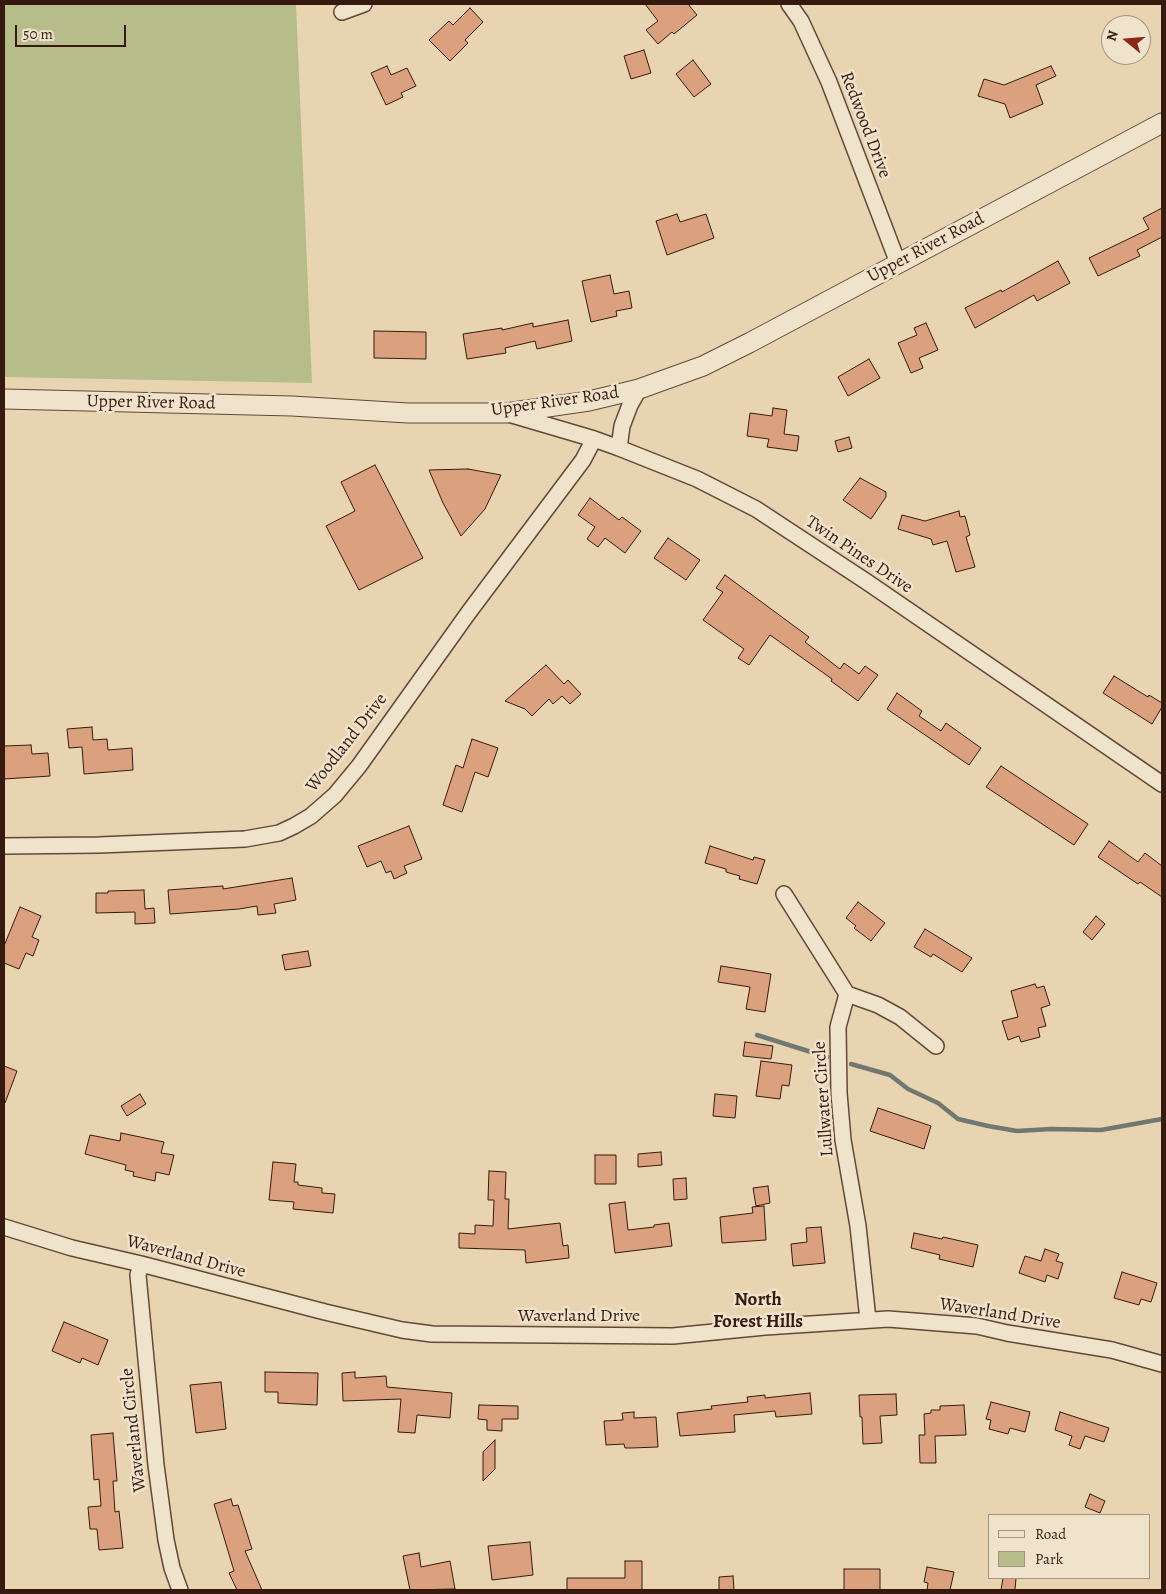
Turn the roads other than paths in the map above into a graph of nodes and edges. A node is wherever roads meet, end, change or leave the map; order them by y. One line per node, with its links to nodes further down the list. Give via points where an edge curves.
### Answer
1 (364, 4): 3 (street)
2 (789, 4): 5 (street, Redwood Drive, via 801,21 829,82)
3 (342, 12)
4 (1162, 123): 5 (street, Upper River Road)
5 (898, 263): 6 (street, Upper River Road, via 710,362)
6 (639, 389): 8 (street, Upper River Road, via 589,402); 10 (street, via 622,426)
7 (4, 399): 8 (street, Upper River Road, via 292,406 408,413)
8 (506, 413): 9 (street, Twin Pines Drive)
9 (594, 439): 10 (street, Twin Pines Drive); 12 (street, Woodland Drive, via 582,460 358,766 335,795 311,816 279,833 245,839)
10 (620, 448): 11 (street, Twin Pines Drive, via 697,479 756,509)
11 (1162, 784)
12 (4, 846)
13 (784, 894): 14 (street)
14 (847, 994): 15 (street, via 900,1017); 18 (street, Lullwater Circle, via 838,1027 839,1093)
15 (936, 1046)
16 (4, 1227): 17 (street, Waverland Drive, via 72,1248)
17 (141, 1264): 18 (street, Waverland Drive, via 325,1312 432,1334 673,1336); 20 (street, Waverland Circle, via 138,1275 156,1465 166,1540)
18 (868, 1320): 19 (street, Waverland Drive, via 977,1326 1112,1350)
19 (1162, 1364)
20 (180, 1590)

